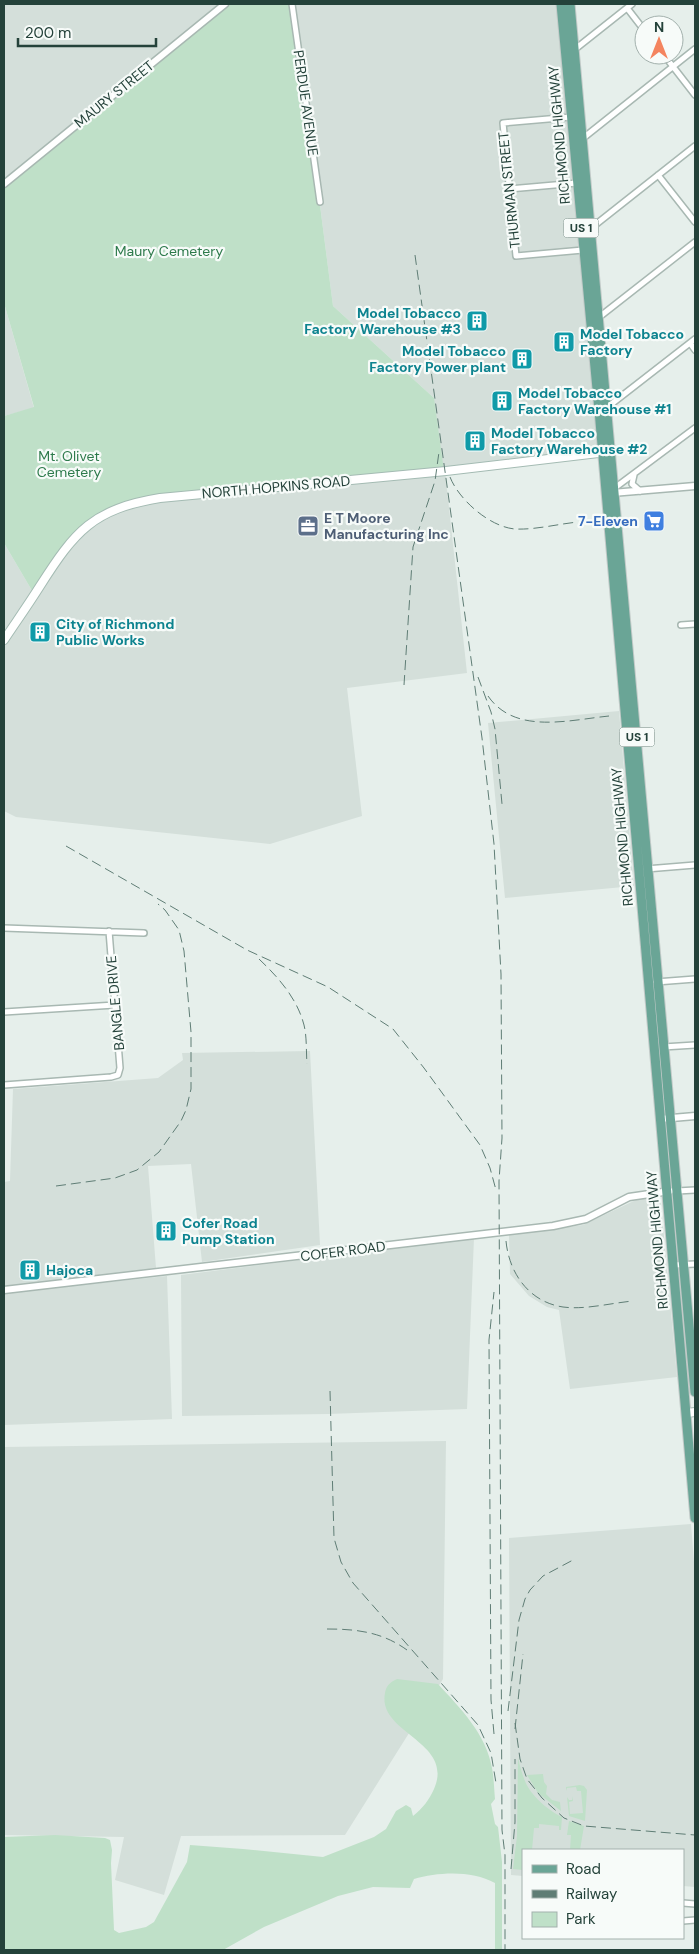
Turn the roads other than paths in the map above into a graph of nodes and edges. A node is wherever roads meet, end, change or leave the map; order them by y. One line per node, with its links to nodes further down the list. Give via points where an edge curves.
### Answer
1 (225, 4): 19 (street, MAURY STREET)
2 (292, 4): 21 (street, PERDUE AVENUE)
3 (560, 4): 10 (main road, RICHMOND HIGHWAY / US 1)
4 (570, 4): 9 (main road, RICHMOND HIGHWAY / US 1)
5 (632, 4): 6 (street)
6 (627, 8): 7 (street); 9 (street)
7 (634, 17)
8 (695, 49): 11 (street)
9 (574, 50): 10 (street); 14 (main road, RICHMOND HIGHWAY / US 1)
10 (565, 57): 13 (main road, RICHMOND HIGHWAY / US 1)
11 (673, 67): 12 (street); 14 (street)
12 (695, 95)
13 (571, 117): 15 (main road, RICHMOND HIGHWAY / US 1); 20 (street, THURMAN STREET, via 503,123)
14 (583, 138): 15 (street); 23 (main road, RICHMOND HIGHWAY / US 1)
15 (573, 146): 18 (main road, RICHMOND HIGHWAY / US 1)
16 (695, 146): 17 (street)
17 (658, 175): 22 (street); 23 (street)
18 (577, 183): 20 (street); 24 (main road, RICHMOND HIGHWAY / US 1)
19 (4, 184)
20 (509, 189): 26 (street, THURMAN STREET, via 516,256)
21 (320, 202)
22 (695, 222)
23 (591, 229): 24 (street); 27 (main road, RICHMOND HIGHWAY / US 1)
24 (582, 236): 26 (main road, RICHMOND HIGHWAY / US 1)
25 (695, 242): 27 (street)
26 (583, 250): 28 (main road, RICHMOND HIGHWAY / US 1)
27 (599, 318): 28 (street); 32 (main road, RICHMOND HIGHWAY / US 1)
28 (590, 325): 32 (main road, RICHMOND HIGHWAY / US 1)
29 (695, 339): 30 (street)
30 (690, 343): 31 (street); 32 (street)
31 (695, 350)
32 (603, 410): 34 (main road, RICHMOND HIGHWAY / US 1)
33 (695, 428): 35 (street)
34 (606, 452): 37 (main road, RICHMOND HIGHWAY / US 1); 39 (main road, RICHMOND HIGHWAY / US 1); 42 (main road, NORTH HOPKINS ROAD, via 448,471 160,498 119,508 84,527 68,543)
35 (634, 475): 37 (street); 38 (street, via 632,484)
36 (695, 486): 38 (street)
37 (615, 490): 38 (street); 39 (street); 44 (main road, RICHMOND HIGHWAY / US 1)
38 (640, 491)
39 (605, 494): 45 (main road, RICHMOND HIGHWAY / US 1)
40 (695, 624): 41 (street)
41 (681, 625)
42 (4, 640)
43 (695, 865): 44 (street)
44 (649, 869): 45 (street); 51 (main road, RICHMOND HIGHWAY / US 1)
45 (638, 870): 50 (main road, RICHMOND HIGHWAY / US 1)
46 (4, 928): 47 (street)
47 (109, 932): 48 (street); 52 (street, BANGLE DRIVE)
48 (144, 933)
49 (695, 979): 51 (street)
50 (648, 982): 51 (street); 56 (main road, RICHMOND HIGHWAY / US 1)
51 (659, 982): 55 (main road, RICHMOND HIGHWAY / US 1)
52 (115, 1005): 53 (street); 57 (street, BANGLE DRIVE, via 118,1074)
53 (4, 1012)
54 (695, 1045): 55 (street)
55 (664, 1047): 56 (street); 59 (main road, RICHMOND HIGHWAY / US 1)
56 (654, 1048): 60 (main road, RICHMOND HIGHWAY / US 1)
57 (4, 1085)
58 (695, 1116): 59 (street)
59 (671, 1118): 60 (street); 63 (main road, RICHMOND HIGHWAY / US 1)
60 (660, 1119): 62 (main road, RICHMOND HIGHWAY / US 1)
61 (695, 1190): 63 (street)
62 (667, 1191): 63 (street, COFER ROAD); 66 (main road, RICHMOND HIGHWAY / US 1); 67 (street, COFER ROAD, via 629,1197 586,1219 553,1226)
63 (677, 1191): 64 (main road, RICHMOND HIGHWAY / US 1)
64 (684, 1264): 65 (street); 66 (street); 68 (main road, RICHMOND HIGHWAY / US 1)
65 (695, 1264)
66 (674, 1265): 69 (main road, RICHMOND HIGHWAY / US 1)
67 (4, 1290)
68 (693, 1338): 69 (street); 70 (main road, RICHMOND HIGHWAY / US 1)
69 (680, 1339): 71 (main road, RICHMOND HIGHWAY / US 1)
70 (695, 1393): 71 (main road)
71 (685, 1395): 72 (main road, RICHMOND HIGHWAY / US 1)
72 (691, 1412): 73 (main road, RICHMOND HIGHWAY / US 1)
73 (695, 1518)

